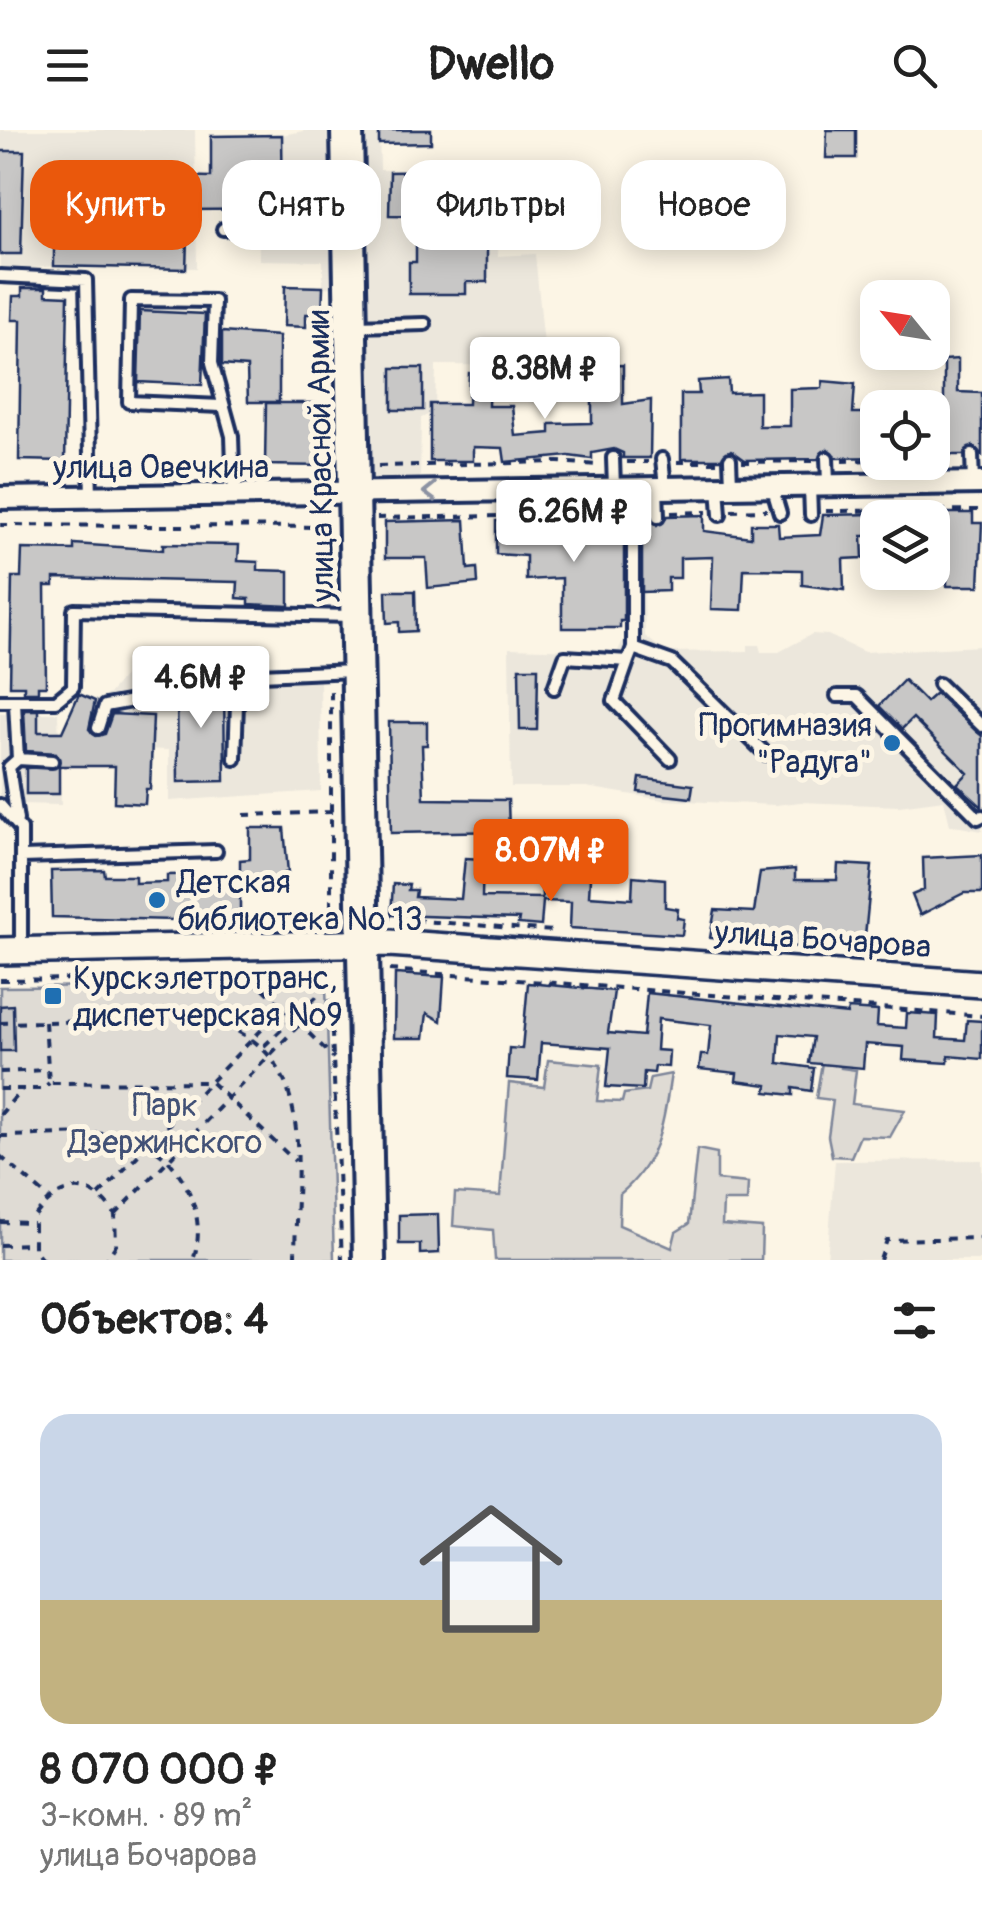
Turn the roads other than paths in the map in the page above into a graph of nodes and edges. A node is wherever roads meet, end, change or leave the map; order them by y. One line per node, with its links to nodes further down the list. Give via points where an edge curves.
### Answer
1 (347, 130): 2 (main road, улица Красной Армии)
2 (348, 160)
3 (350, 250): 6 (main road, улица Красной Армии)
4 (0, 276): 24 (lane, via 86,280)
5 (425, 324): 6 (lane)
6 (352, 326): 22 (main road, улица Красной Армии)
7 (221, 406): 7 (lane, via 212,363 214,300 131,300 128,402); 25 (lane, via 232,436)
8 (972, 455): 17 (lane)
9 (612, 458): 21 (lane)
10 (827, 458): 15 (lane)
11 (662, 459): 20 (lane)
12 (730, 459): 19 (lane)
13 (860, 477): 15 (street, улица Овечкина)
14 (930, 480): 16 (street, улица Овечкина)
15 (819, 482): 18 (street, улица Овечкина); 28 (lane)
16 (938, 482): 17 (street, улица Овечкина)
17 (978, 483)
18 (772, 484): 19 (street, улица Овечкина); 26 (lane)
19 (725, 485): 20 (street, улица Овечкина); 27 (lane)
20 (661, 486): 21 (street, улица Овечкина); 29 (lane)
21 (624, 487): 22 (street, улица Овечкина, one-way to 22); 31 (lane)
22 (356, 494): 25 (street, улица Овечкина); 30 (main road, улица Красной Армии)
23 (0, 498): 24 (street, улица Овечкина)
24 (91, 498): 25 (street, улица Овечкина)
25 (234, 498)
26 (780, 514)
27 (720, 515)
28 (811, 515)
29 (658, 517)
30 (358, 616): 33 (main road, улица Красной Армии); 39 (lane, via 74,610 72,686 56,700)
31 (633, 648): 32 (lane); 42 (lane, via 672,662)
32 (628, 661): 36 (lane, via 565,657); 45 (lane, via 614,701)
33 (345, 672): 34 (lane); 52 (main road, улица Красной Армии)
34 (238, 676): 41 (lane, via 227,670 168,672 155,697 106,706); 43 (lane)
35 (939, 684): 40 (lane)
36 (554, 688)
37 (837, 696): 48 (lane, via 857,696)
38 (0, 702): 39 (lane)
39 (16, 703): 44 (lane)
40 (982, 726)
41 (98, 728)
42 (766, 754)
43 (236, 758)
44 (18, 759): 46 (lane); 49 (lane, via 9,767)
45 (670, 759)
46 (52, 760)
47 (0, 805): 49 (lane)
48 (982, 816)
49 (17, 820): 51 (lane)
50 (216, 851): 51 (lane)
51 (22, 857): 53 (lane)
52 (363, 944): 53 (street, улица Бочарова); 54 (street, улица Бочарова); 55 (main road, улица Красной Армии)
53 (10, 952)
54 (982, 984)
55 (369, 1260)

